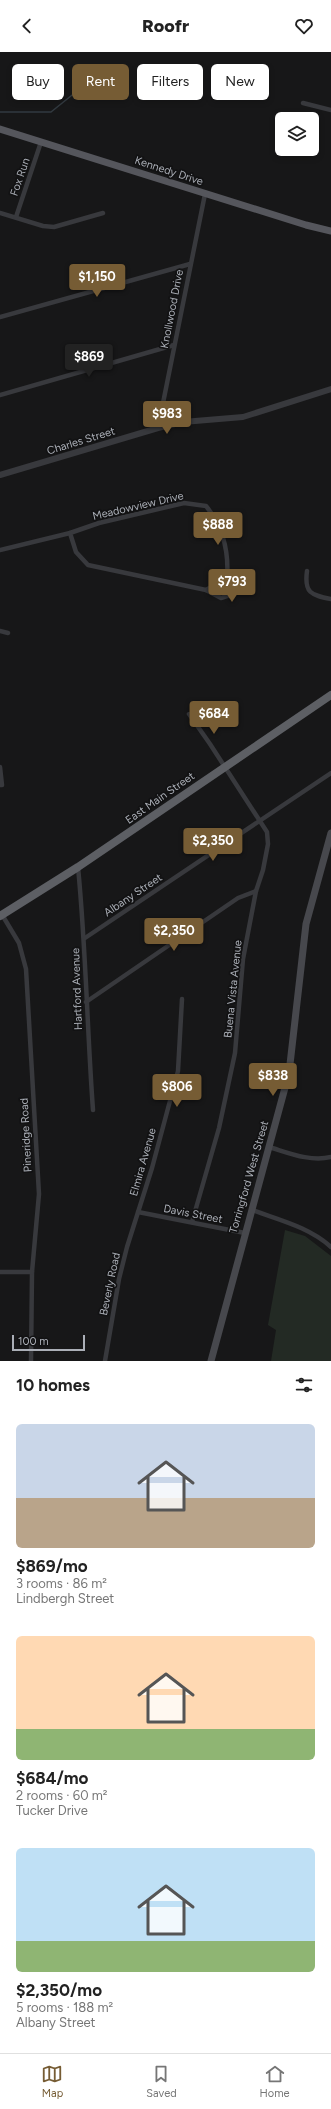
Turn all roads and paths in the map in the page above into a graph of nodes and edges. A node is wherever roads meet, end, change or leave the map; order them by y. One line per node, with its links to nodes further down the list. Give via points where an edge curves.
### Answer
1 (303, 103): 2 (street)
2 (331, 110)
3 (0, 129): 4 (main road, Kennedy Drive)
4 (41, 142): 5 (main road, Kennedy Drive); 8 (street, Fox Run)
5 (205, 194): 9 (main road, Kennedy Drive); 10 (street, Knollwood Drive)
6 (0, 213): 8 (street)
7 (103, 213): 8 (street, via 54,227)
8 (16, 217)
9 (331, 231)
10 (190, 264): 11 (street); 12 (street, Knollwood Drive)
11 (0, 317)
12 (174, 345): 14 (street); 15 (street, Knollwood Drive)
13 (331, 389): 15 (street, Charles Street, via 244,417 183,422)
14 (0, 395)
15 (158, 428): 16 (street, Charles Street)
16 (0, 475)
17 (70, 533): 18 (street, Meadowview Drive); 20 (street, Meadowview Drive, via 99,523 184,503 206,506 213,514 226,544); 21 (street, Meadowview Drive, via 76,552 88,565)
18 (0, 550)
19 (307, 571): 22 (street, via 305,585 310,592)
20 (227, 578): 21 (street); 21 (street, Meadowview Drive, via 231,588 230,595 222,598)
21 (206, 590)
22 (331, 599)
23 (0, 631): 24 (street)
24 (8, 633)
25 (331, 695): 27 (highway, East Main Street)
26 (189, 714): 27 (street, Buena Vista Avenue)
27 (225, 766): 31 (street, Buena Vista Avenue); 33 (highway, East Main Street)
28 (0, 767): 30 (street)
29 (331, 773): 31 (street, Albany Street)
30 (1, 785)
31 (259, 821): 34 (street, Buena Vista Avenue, via 267,832 268,844); 36 (street, Albany Street)
32 (331, 833): 40 (main road, Torringford West Street, via 306,924 289,1073)
33 (78, 867): 35 (highway, East Main Street); 36 (street, Hartford Avenue)
34 (256, 891): 38 (street, via 238,898); 44 (street, Buena Vista Avenue, via 243,959 235,1052 219,1128)
35 (1, 914): 48 (street, Pineridge Road, via 19,943 26,968 39,1194)
36 (85, 938): 38 (street, Hartford Avenue)
37 (182, 999): 43 (street, Elmira Avenue, via 178,1071)
38 (86, 1002): 39 (street, Hartford Avenue)
39 (93, 1110)
40 (269, 1147): 41 (street, via 321,1159); 42 (main road, Torringford West Street)
41 (331, 1157)
42 (252, 1210): 45 (main road, Torringford West Street); 46 (street, via 304,1229 323,1239)
43 (138, 1212): 44 (street, Davis Street); 50 (street, Beverly Road, via 119,1279)
44 (192, 1222): 45 (street, Davis Street)
45 (245, 1233): 51 (main road, Torringford West Street)
46 (331, 1247)
47 (0, 1272): 48 (street)
48 (32, 1272): 49 (street, Pineridge Road)
49 (31, 1361)
50 (105, 1361)
51 (211, 1361)

